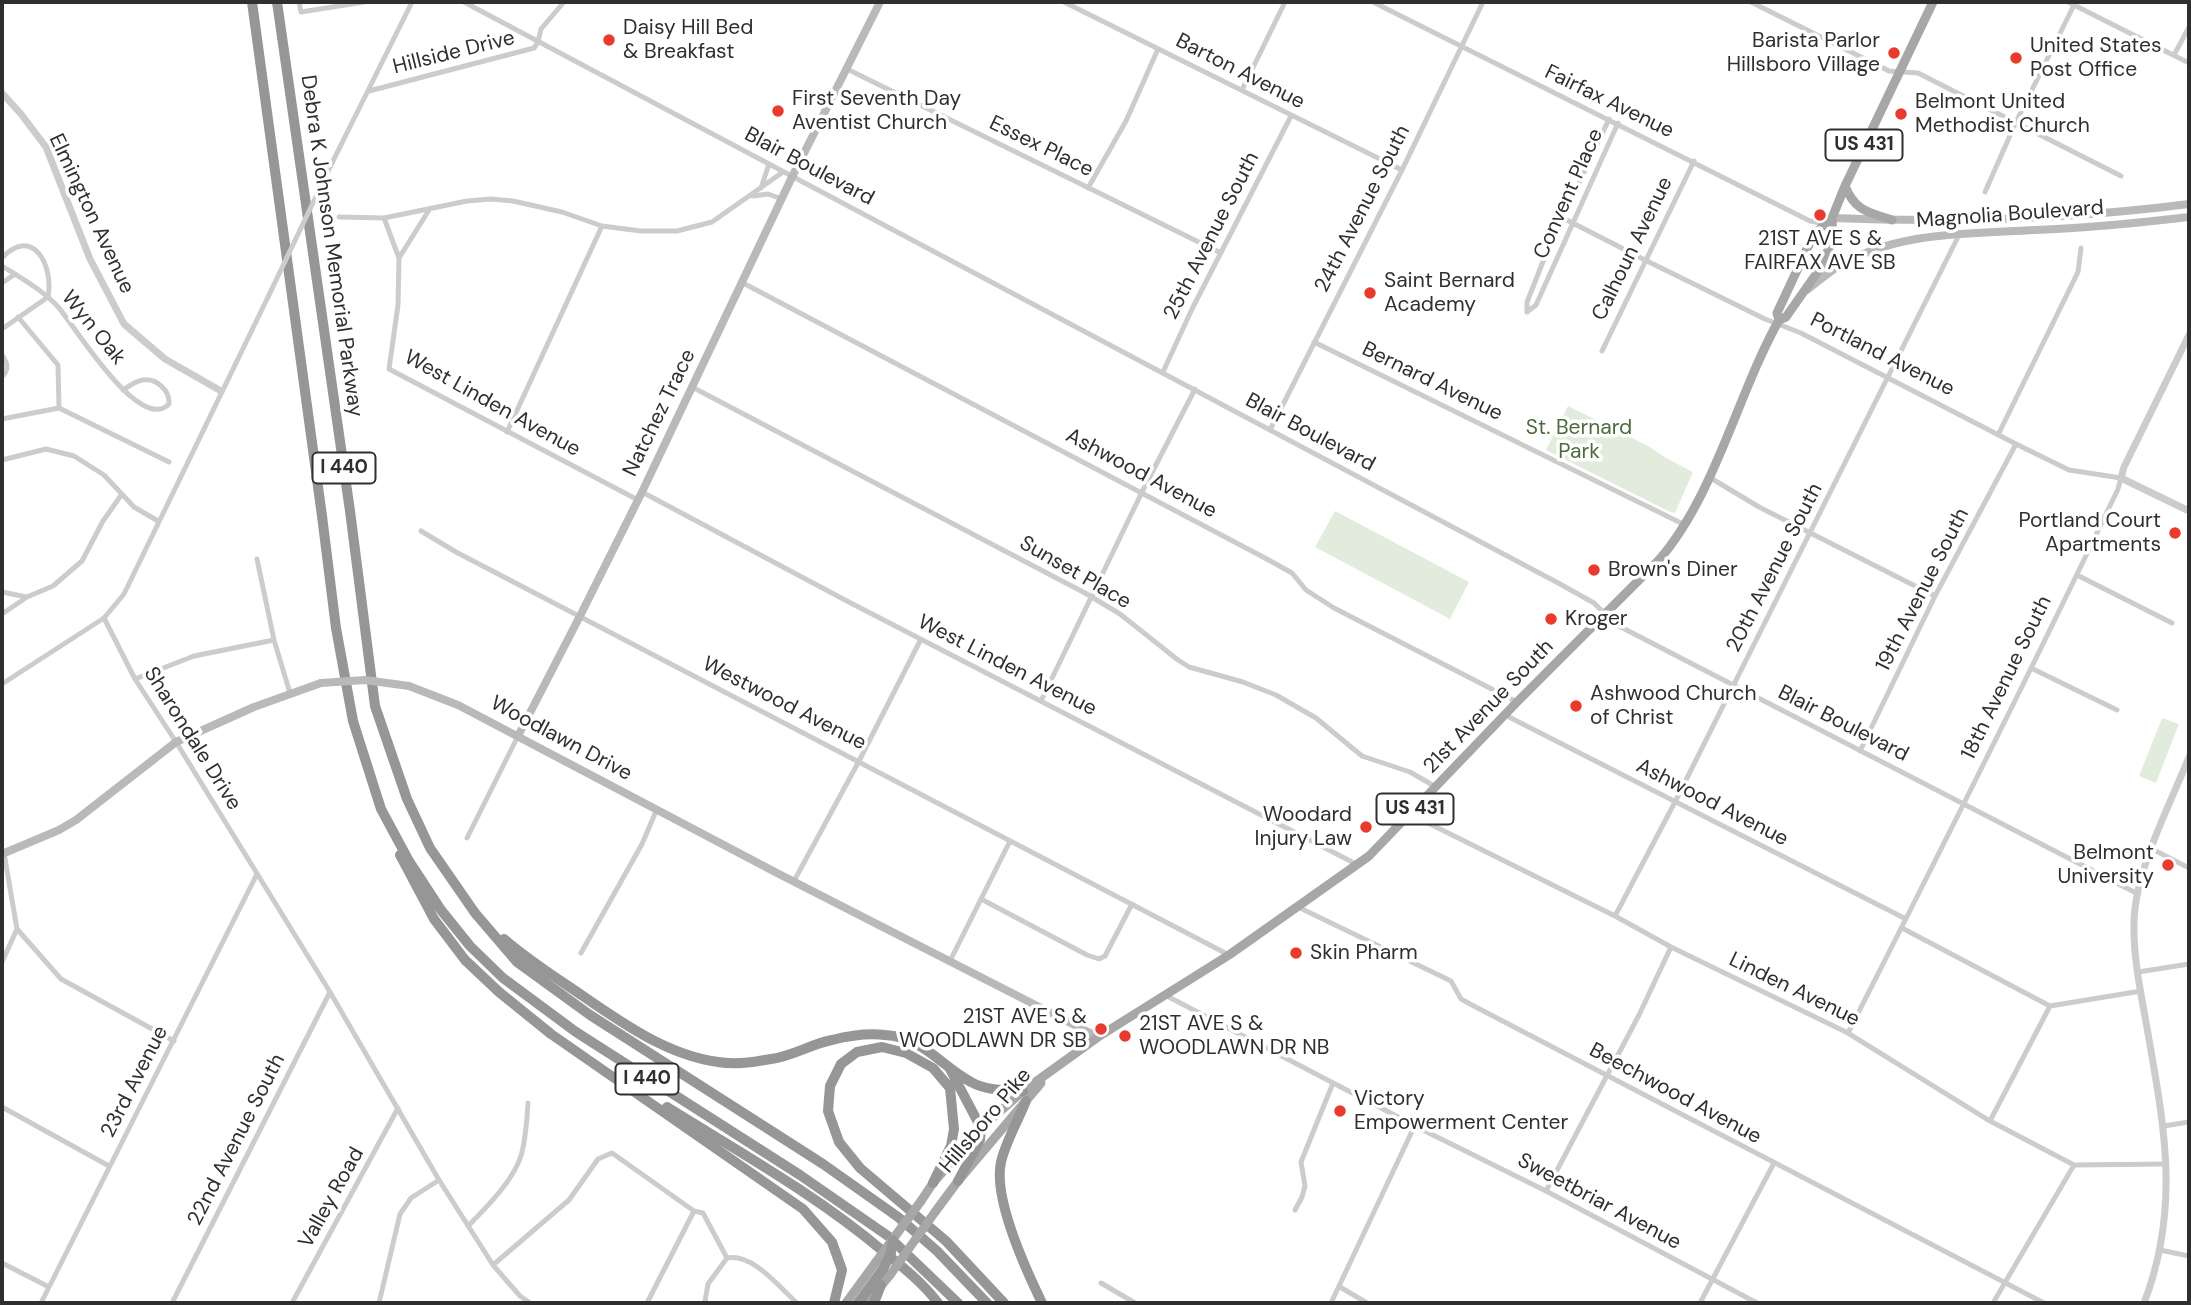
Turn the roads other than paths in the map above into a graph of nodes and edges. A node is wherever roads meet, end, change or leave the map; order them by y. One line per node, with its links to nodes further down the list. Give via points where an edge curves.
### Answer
1 (252, 2): 127 (highway, I 440, via 336,628 354,721)
2 (277, 2): 142 (highway, Debra K Johnson Memorial Parkway / I 440, via 375,706 407,799 430,848)
3 (299, 2): 4 (street, via 301,12)
4 (364, 2)
5 (412, 2): 25 (street)
6 (464, 2): 17 (street, Blair Boulevard)
7 (564, 2): 17 (street, Hillside Drive, via 541,29)
8 (880, 2): 22 (main road, Natchez Trace)
9 (1064, 2): 19 (street, Barton Avenue)
10 (1285, 2): 24 (street)
11 (1374, 2): 18 (street, Fairfax Avenue)
12 (1483, 2): 18 (street, 24th Avenue South)
13 (1751, 2): 23 (street)
14 (1933, 2): 23 (main road, 21st Avenue South / US 431)
15 (2071, 3): 20 (street); 29 (street)
16 (2189, 26): 20 (street)
17 (538, 42): 25 (street, Hillside Drive, via 534,48); 32 (street, Blair Boulevard)
18 (1462, 46): 28 (street, Fairfax Avenue); 33 (street, 24th Avenue South)
19 (1158, 48): 24 (street, Barton Avenue); 38 (street, via 1126,121)
20 (2174, 55): 21 (street)
21 (2189, 63)
22 (847, 69): 36 (main road, Natchez Trace); 38 (street, Essex Place)
23 (1898, 73): 29 (street, via 1918,73); 37 (main road, 21st Avenue South / US 431)
24 (1242, 90): 27 (street, Barton Avenue)
25 (369, 91): 78 (street, bridge)
26 (2, 93): 78 (street, Elmington Avenue, via 46,147 90,258 124,324 165,359)
27 (1291, 116): 33 (street, Barton Avenue); 55 (street, 25th Avenue South)
28 (1609, 119): 30 (street, Fairfax Avenue); 47 (street, Convent Place)
29 (2017, 122): 35 (street); 40 (street)
30 (1618, 123): 31 (street, Fairfax Avenue); 51 (street, Convent Place)
31 (1694, 161): 48 (street, Fairfax Avenue, via 1810,221); 58 (street, Calhoun Avenue)
32 (769, 164): 34 (street, Blair Boulevard); 39 (street)
33 (1402, 170): 69 (street, 24th Avenue South)
34 (783, 172): 36 (street, Blair Boulevard); 39 (street)
35 (2121, 176)
36 (792, 177): 42 (main road, Natchez Trace); 72 (street, Blair Boulevard)
37 (1845, 186): 48 (main road, 21st Avenue South / US 431); 50 (main road, via 1859,208)
38 (1088, 188): 55 (street, Essex Place)
39 (761, 189): 41 (street)
40 (1985, 192)
41 (750, 196): 42 (street, via 768,194); 52 (street, via 712,222 677,231)
42 (782, 199): 62 (main road, Natchez Trace)
43 (2189, 204): 50 (main road, Magnolia Boulevard, via 2050,216)
44 (429, 210): 46 (street); 52 (street, via 467,201 513,201); 57 (street)
45 (339, 217): 46 (street)
46 (384, 218): 57 (street)
47 (1563, 218): 51 (street, Portland Avenue); 51 (street, Convent Place, via 1527,302 1527,312 1536,305)
48 (1832, 218): 50 (main road, Magnolia Boulevard); 63 (main road, 21st Avenue South / US 431, via 1833,238); 66 (main road, 21st Avenue South / US 431, via 1814,234 1777,313)
49 (2189, 218): 53 (main road, Magnolia Boulevard)
50 (1892, 220)
51 (1572, 222): 58 (street, Portland Avenue)
52 (602, 226): 82 (street)
53 (1960, 233): 63 (main road, Magnolia Boulevard, via 1873,250 1837,268); 74 (street, 20th Avenue South)
54 (2081, 248): 83 (street, via 2078,272)
55 (1221, 253): 72 (street, 25th Avenue South)
56 (2, 258): 64 (street, via 22,246 42,255 50,276)
57 (399, 258): 82 (street, West Linden Avenue, via 395,342 389,369)
58 (1644, 260): 66 (street, Portland Avenue); 70 (street, Calhoun Avenue)
59 (2, 266): 60 (street, Wyn Oak)
60 (15, 274): 61 (street); 64 (street, Wyn Oak)
61 (2, 283)
62 (743, 283): 75 (main road, Natchez Trace); 89 (street, Ashwood Avenue)
63 (1805, 292): 66 (main road, 21st Avenue South / US 431)
64 (48, 297): 65 (street); 77 (street, Wyn Oak)
65 (18, 317): 67 (street); 79 (street, via 58,365)
66 (1778, 322): 74 (street, Portland Avenue); 87 (main road, 21st Avenue South / US 431)
67 (2, 329)
68 (2189, 335): 88 (street, 18th Avenue South)
69 (1314, 342): 81 (street, 24th Avenue South); 94 (street, Bernard Avenue)
70 (1602, 351)
71 (2, 355): 73 (street, via 7,371)
72 (1163, 372): 76 (street, Blair Boulevard)
73 (2, 377)
74 (1888, 377): 83 (street, Portland Avenue); 96 (street, 20th Avenue South)
75 (692, 387): 91 (main road, Natchez Trace); 102 (street, Sunset Place)
76 (1195, 389): 81 (street, Blair Boulevard); 89 (street)
77 (123, 390): 77 (street, Wyn Oak, via 156,411 169,404 166,390 150,380)
78 (221, 391): 93 (street)
79 (59, 408): 80 (street); 86 (street)
80 (2, 419)
81 (1270, 430): 103 (street, Blair Boulevard)
82 (507, 432): 91 (street, West Linden Avenue)
83 (1998, 435): 84 (street, Portland Avenue)
84 (2016, 444): 88 (street, Portland Avenue, via 2069,470); 100 (street, 19th Avenue South)
85 (2, 460): 90 (street, via 46,449 74,456 104,475)
86 (169, 462)
87 (1708, 477): 94 (main road, 21st Avenue South / US 431); 96 (street)
88 (2121, 478): 92 (street, Portland Avenue); 98 (street, 18th Avenue South)
89 (1142, 492): 102 (street); 116 (street, Ashwood Avenue, via 1292,573 1306,590 1334,608)
90 (122, 494): 93 (street); 101 (street, via 82,561 53,586)
91 (640, 496): 105 (main road, Natchez Trace); 108 (street, West Linden Avenue)
92 (2189, 511)
93 (158, 522): 106 (street, via 124,594)
94 (1685, 525): 103 (main road, 21st Avenue South / US 431, via 1658,561)
95 (421, 531): 105 (street, Westwood Avenue)
96 (1810, 533): 100 (street); 113 (street, 20th Avenue South)
97 (257, 559): 109 (street)
98 (2077, 575): 107 (street); 110 (street, 18th Avenue South)
99 (2, 592): 101 (street)
100 (1935, 596): 121 (street, 19th Avenue South)
101 (27, 597): 104 (street)
102 (1091, 597): 115 (street); 124 (street, Sunset Place, via 1189,667 1276,695 1317,718 1363,756 1410,772)
103 (1606, 613): 113 (street, Blair Boulevard, via 1615,624); 116 (main road, 21st Avenue South / US 431)
104 (2, 614)
105 (580, 616): 119 (main road, Natchez Trace); 123 (street, Westwood Avenue)
106 (104, 618): 111 (street, Sharondale Drive); 112 (street)
107 (2172, 623)
108 (921, 639): 115 (street, West Linden Avenue); 123 (street)
109 (274, 640): 111 (street, via 194,656); 114 (street)
110 (2031, 668): 117 (street); 126 (street, 18th Avenue South)
111 (135, 680): 120 (street, Sharondale Drive)
112 (2, 684)
113 (1733, 686): 121 (street, Blair Boulevard); 125 (street, 20th Avenue South)
114 (290, 693): 119 (main road, Woodlawn Drive, bridge, via 321,683 365,680 409,686); 120 (main road, Woodlawn Drive)
115 (1041, 701): 134 (street, West Linden Avenue)
116 (1517, 702): 118 (main road, 21st Avenue South / US 431)
117 (2117, 710)
118 (1504, 716): 124 (main road, 21st Avenue South / US 431); 125 (street, Ashwood Avenue)
119 (518, 736): 128 (main road, Woodlawn Drive); 130 (street, Natchez Trace)
120 (176, 742): 133 (main road, Woodlawn Drive, via 76,820); 136 (street, Sharondale Drive)
121 (1860, 751): 126 (street, Blair Boulevard)
122 (2189, 757): 132 (street)
123 (859, 761): 131 (street, Westwood Avenue); 137 (street)
124 (1436, 787): 129 (main road, 21st Avenue South / US 431)
125 (1675, 802): 143 (street, 20th Avenue South); 144 (street, Ashwood Avenue)
126 (1964, 805): 138 (street, Blair Boulevard); 144 (street, 18th Avenue South)
127 (382, 809): 159 (highway, via 400,856 434,919 474,968); 213 (highway, I 440, via 441,910 503,978 576,1032 888,1236)
128 (656, 809): 137 (main road, Woodlawn Drive); 148 (street, via 642,844)
129 (1410, 814): 134 (main road, 21st Avenue South / US 431); 143 (street, Linden Avenue)
130 (467, 838)
131 (1010, 841): 139 (street); 140 (street, Westwood Avenue)
132 (2152, 849): 135 (street); 138 (street)
133 (3, 853): 146 (street)
134 (1358, 865): 141 (main road, 21st Avenue South / US 431)
135 (2189, 868)
136 (257, 874): 154 (street, Sharondale Drive); 161 (street, 23rd Avenue)
137 (794, 881): 150 (main road, Woodlawn Drive)
138 (2137, 894): 153 (street, via 2134,941)
139 (981, 899): 140 (street, via 1099,959 1105,956); 150 (street)
140 (1132, 904): 149 (street, Westwood Avenue)
141 (1298, 907): 149 (main road, 21st Avenue South / US 431); 164 (street, Beechwood Avenue, via 1451,981 1461,999)
142 (475, 913): 162 (highway, via 523,956 618,1019 678,1052 718,1062 747,1062 776,1059 830,1040 885,1035 924,1047); 214 (highway, Debra K Johnson Memorial Parkway / I 440, via 517,962 579,1007 898,1217)
143 (1615, 916): 147 (street, Linden Avenue)
144 (1906, 919): 145 (street, 18th Avenue South)
145 (1902, 928): 157 (street); 158 (street, 18th Avenue South)
146 (18, 929): 151 (street); 161 (street, via 61,979)
147 (1671, 947): 158 (street, Linden Avenue); 164 (street)
148 (581, 953)
149 (1229, 954): 156 (main road, 21st Avenue South / US 431)
150 (950, 961): 160 (main road, Woodlawn Drive)
151 (2, 962)
152 (2189, 964): 153 (street)
153 (2138, 972): 155 (street)
154 (330, 992): 169 (street, Sharondale Drive); 200 (street, 22nd Avenue South)
155 (2141, 992): 157 (street); 173 (street)
156 (1166, 995): 160 (main road, 21st Avenue South / US 431); 165 (street, Sweetbriar Avenue)
157 (2050, 1006): 170 (street)
158 (1848, 1033): 170 (street, Linden Avenue)
159 (551, 1034): 207 (highway, via 803,1209 832,1242 842,1270); 212 (highway, via 860,1232 927,1287)
160 (1098, 1037): 163 (main road, 21st Avenue South / US 431)
161 (174, 1041): 178 (street, 23rd Avenue)
162 (949, 1067): 166 (highway, via 985,1088); 174 (highway)
163 (1049, 1073): 166 (main road, Hillsboro Pike / US 431)
164 (1607, 1076): 175 (street, Beechwood Avenue); 182 (street)
165 (1333, 1083): 172 (street, Sweetbriar Avenue); 183 (street, via 1301,1162 1305,1186)
166 (1025, 1096): 174 (main road, Hillsboro Pike / US 431); 180 (main road, Hillsboro Pike / US 431); 216 (highway, via 1001,1161 1001,1186 1012,1234)
167 (528, 1103): 185 (street, via 521,1155 503,1187)
168 (2, 1107): 178 (street)
169 (398, 1108): 179 (street, Sharondale Drive); 201 (street, Valley Road)
170 (1990, 1121): 177 (street, Linden Avenue)
171 (2189, 1122): 173 (street)
172 (1415, 1125): 182 (street, Sweetbriar Avenue); 198 (street)
173 (2164, 1126): 176 (street)
174 (981, 1128): 180 (highway, via 980,1140); 181 (main road, Hillsboro Pike / US 431)
175 (1774, 1163): 193 (street); 195 (street, Beechwood Avenue)
176 (2167, 1164): 177 (street, Linden Avenue); 187 (street)
177 (2074, 1165): 195 (street)
178 (109, 1166): 197 (street, 23rd Avenue)
179 (439, 1180): 185 (street, Sharondale Drive); 202 (street, via 411,1198 400,1214)
180 (958, 1181): 192 (main road, Hillsboro Pike / US 431, bridge)
181 (933, 1183): 186 (main road, Hillsboro Pike / US 431, bridge); 215 (highway, via 951,1146 950,1088 933,1068 906,1053 882,1048 857,1052 841,1064 830,1086 828,1111 839,1142 860,1168 946,1241)
182 (1546, 1191): 193 (street, Sweetbriar Avenue)
183 (1295, 1210)
184 (694, 1211): 189 (street, via 704,1213); 191 (street, via 612,1153 598,1159 569,1200); 204 (street)
185 (468, 1226): 191 (street, Sharondale Drive)
186 (893, 1240): 192 (highway, bridge)
187 (2160, 1250): 188 (street); 224 (street)
188 (2189, 1256)
189 (727, 1258): 205 (street, via 708,1284); 206 (street, via 752,1262)
190 (2, 1263): 197 (street)
191 (493, 1265): 203 (street, Sharondale Drive)
192 (883, 1269): 196 (main road, Hillsboro Pike / US 431); 208 (main road, Hillsboro Pike / US 431); 209 (highway)
193 (1712, 1280): 220 (street); 221 (street, Sweetbriar Avenue)
194 (1101, 1283): 217 (street)
195 (2005, 1283): 222 (street); 223 (street, Beechwood Avenue)
196 (881, 1285): 210 (main road, Hillsboro Pike / US 431); 211 (highway)
197 (49, 1287): 199 (street, 23rd Avenue)
198 (1339, 1287): 218 (street); 219 (street)
199 (41, 1303)
200 (172, 1303)
201 (292, 1303)
202 (379, 1303)
203 (530, 1303)
204 (647, 1303)
205 (707, 1303)
206 (797, 1303)
207 (834, 1303)
208 (846, 1303)
209 (858, 1303)
210 (867, 1303)
211 (874, 1303)
212 (938, 1303)
213 (958, 1303)
214 (987, 1303)
215 (1004, 1303)
216 (1042, 1303)
217 (1135, 1303)
218 (1331, 1303)
219 (1367, 1303)
220 (1700, 1303)
221 (1757, 1303)
222 (1993, 1303)
223 (2044, 1303)
224 (2144, 1303)

